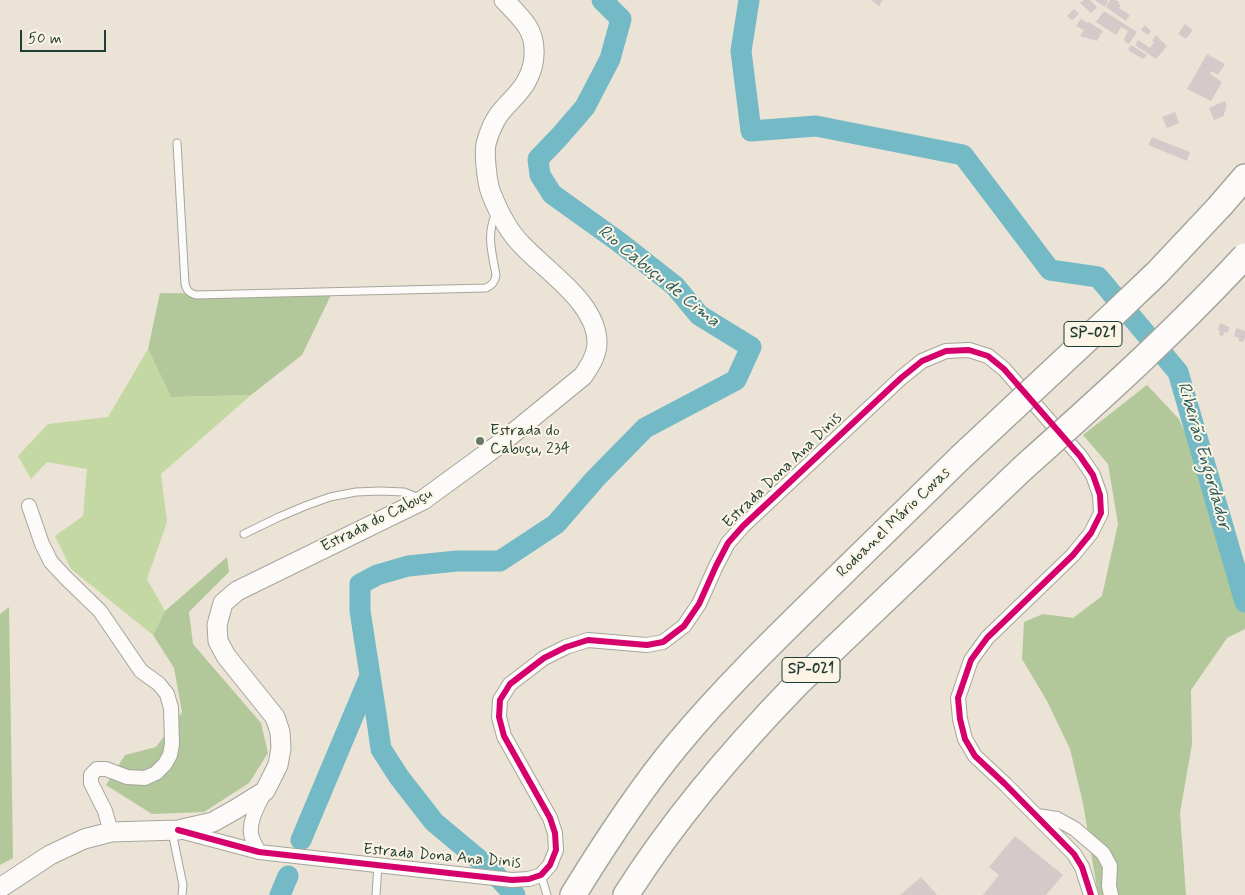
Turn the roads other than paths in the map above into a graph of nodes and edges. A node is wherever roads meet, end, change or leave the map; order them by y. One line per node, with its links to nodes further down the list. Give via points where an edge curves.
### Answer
1 (504, 0): 4 (main road, Estrada do Cabuçu, via 528,26 534,53 527,81 496,118 486,145 490,190)
2 (177, 143): 4 (lane, via 185,284 191,294 486,288 495,281 496,275 490,227)
3 (1245, 177): 20 (highway, Rodoanel Mário Covas / SP-021, bridge, via 1157,273 961,457 721,695 632,803)
4 (498, 208): 6 (main road, Estrada do Cabuçu, via 520,244 578,298 589,314 597,346 583,376 501,443)
5 (1245, 256): 21 (highway, SP-021, bridge, via 1162,341 1022,469 762,720 681,816)
6 (423, 500): 8 (lane, via 404,492 356,492 305,506); 9 (main road, Estrada do Cabuçu, via 237,591 222,603 217,625 218,640 226,656 275,717 280,732 278,765)
7 (29, 506): 12 (street, via 52,562 100,611 141,672 167,694 171,708 170,755 156,773 145,778 126,777 106,769 91,775 91,784 105,811)
8 (244, 534)
9 (265, 791): 11 (main road, via 213,822); 13 (street, via 251,825 251,834)
10 (1037, 816): 15 (street, Estrada Dona Ana Dinis, via 974,756 965,739 958,698 971,660 987,638 1092,533 1101,513 1100,495 1093,475 1080,456 1004,369 988,356 969,350 946,351 922,361 900,378 743,526 728,543 699,604 684,626 663,642 647,646 588,640 566,647 544,658 510,684 500,700 499,717 504,736 550,818 555,833 556,850 550,865); 22 (street, Estrada Dona Ana Dinis, via 1074,854); 23 (street, via 1057,819 1075,829 1103,853 1110,866)
11 (174, 830): 12 (main road); 13 (street, Estrada Dona Ana Dinis); 17 (lane)
12 (111, 832): 16 (main road, via 84,839 50,855)
13 (259, 852): 14 (street, Estrada Dona Ana Dinis)
14 (378, 866): 15 (street, Estrada Dona Ana Dinis, via 512,880); 18 (lane)
15 (540, 875): 19 (lane)
16 (0, 888)
17 (182, 895)
18 (376, 895)
19 (547, 895)
20 (574, 895)
21 (626, 895)
22 (1091, 895)
23 (1111, 895)

